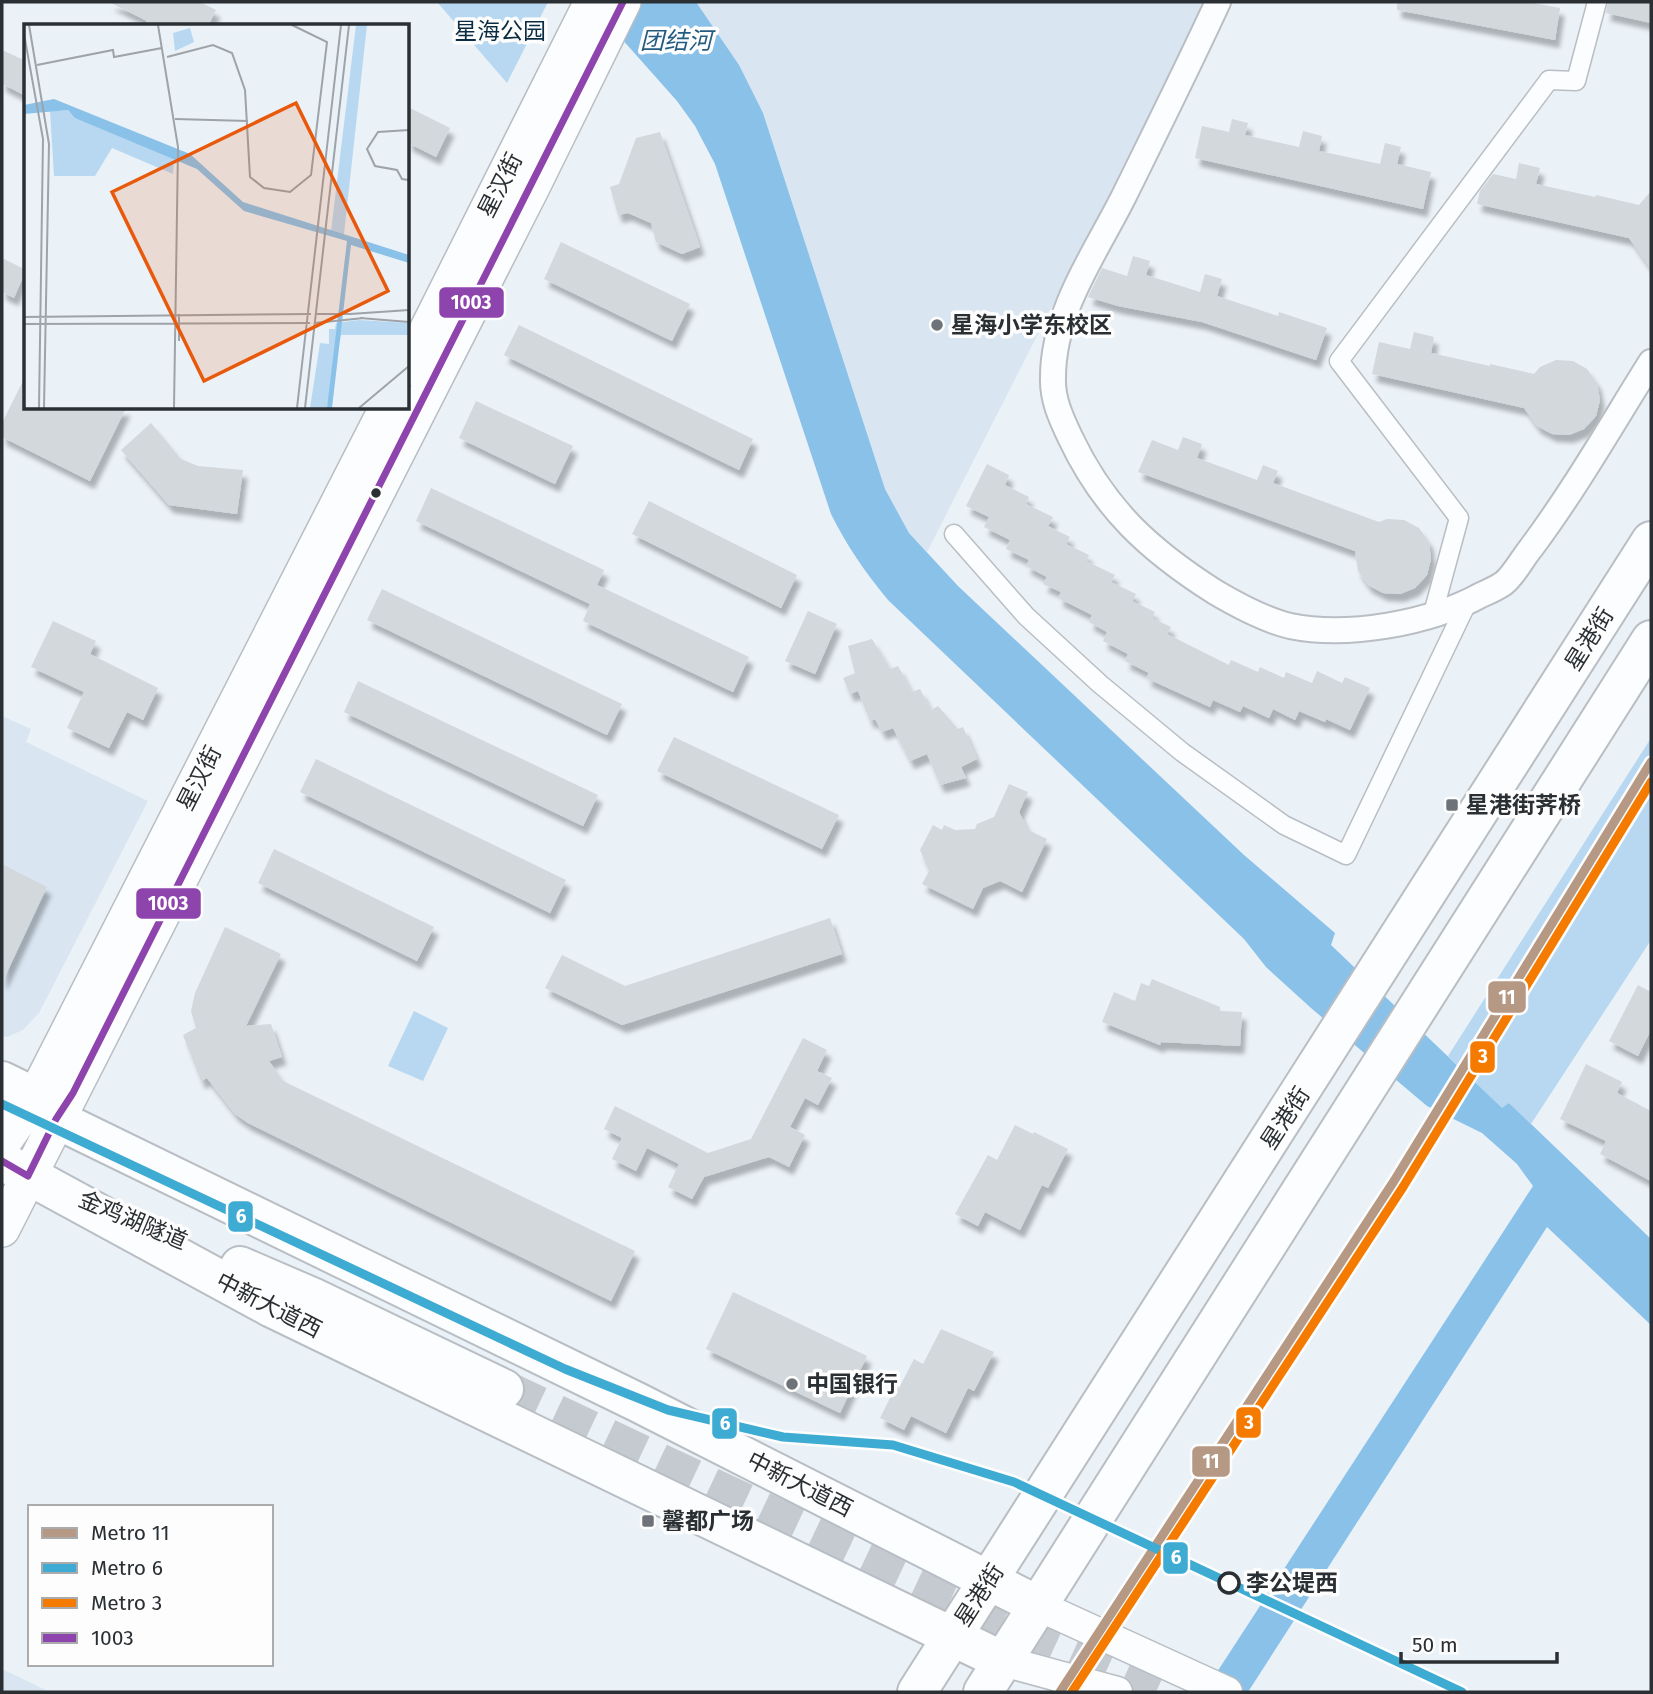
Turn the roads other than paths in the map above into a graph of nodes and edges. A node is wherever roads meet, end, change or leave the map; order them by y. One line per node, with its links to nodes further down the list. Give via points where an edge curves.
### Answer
1 (624, 2): 4 (main road, 星汉街)
2 (1218, 2): 13 (street, via 1064,317 1052,374 1061,417 1083,465 1116,511 1147,544 1236,604 1290,626 1379,627)
3 (1597, 2): 13 (street, via 1576,81 1549,80 1339,361 1459,518)
4 (592, 25): 6 (main road, 星汉街); 7 (main road, 星汉街)
5 (1651, 362): 12 (street, via 1505,583)
6 (410, 364)
7 (410, 400)
8 (386, 410): 15 (main road, 星汉街)
9 (405, 410): 15 (main road, 星汉街, via 73,1093)
10 (954, 534): 12 (street, via 1026,616 1182,752 1284,825 1346,855)
11 (1651, 541): 20 (main road, 星港街)
12 (1467, 603): 13 (street)
13 (1432, 617)
14 (1651, 640): 21 (main road)
15 (31, 1099): 16 (main road, 星汉街); 17 (main road, 星汉街); 20 (main road, 中新大道西)
16 (2, 1144)
17 (15, 1168): 18 (main road, 星汉街); 19 (main road, 金鸡湖隧道, via 312,1297); 22 (main road, 中新大道西, via 272,1308)
18 (2, 1229)
19 (504, 1389)
20 (990, 1580): 21 (main road, 中新大道西); 22 (main road, 星港街)
21 (1039, 1606): 23 (main road); 26 (street, 中新大道西)
22 (952, 1637): 23 (main road, 中新大道西); 24 (main road, 星港街)
23 (993, 1677): 25 (street, 中新大道西)
24 (917, 1692)
25 (1117, 1692)
26 (1227, 1692)

